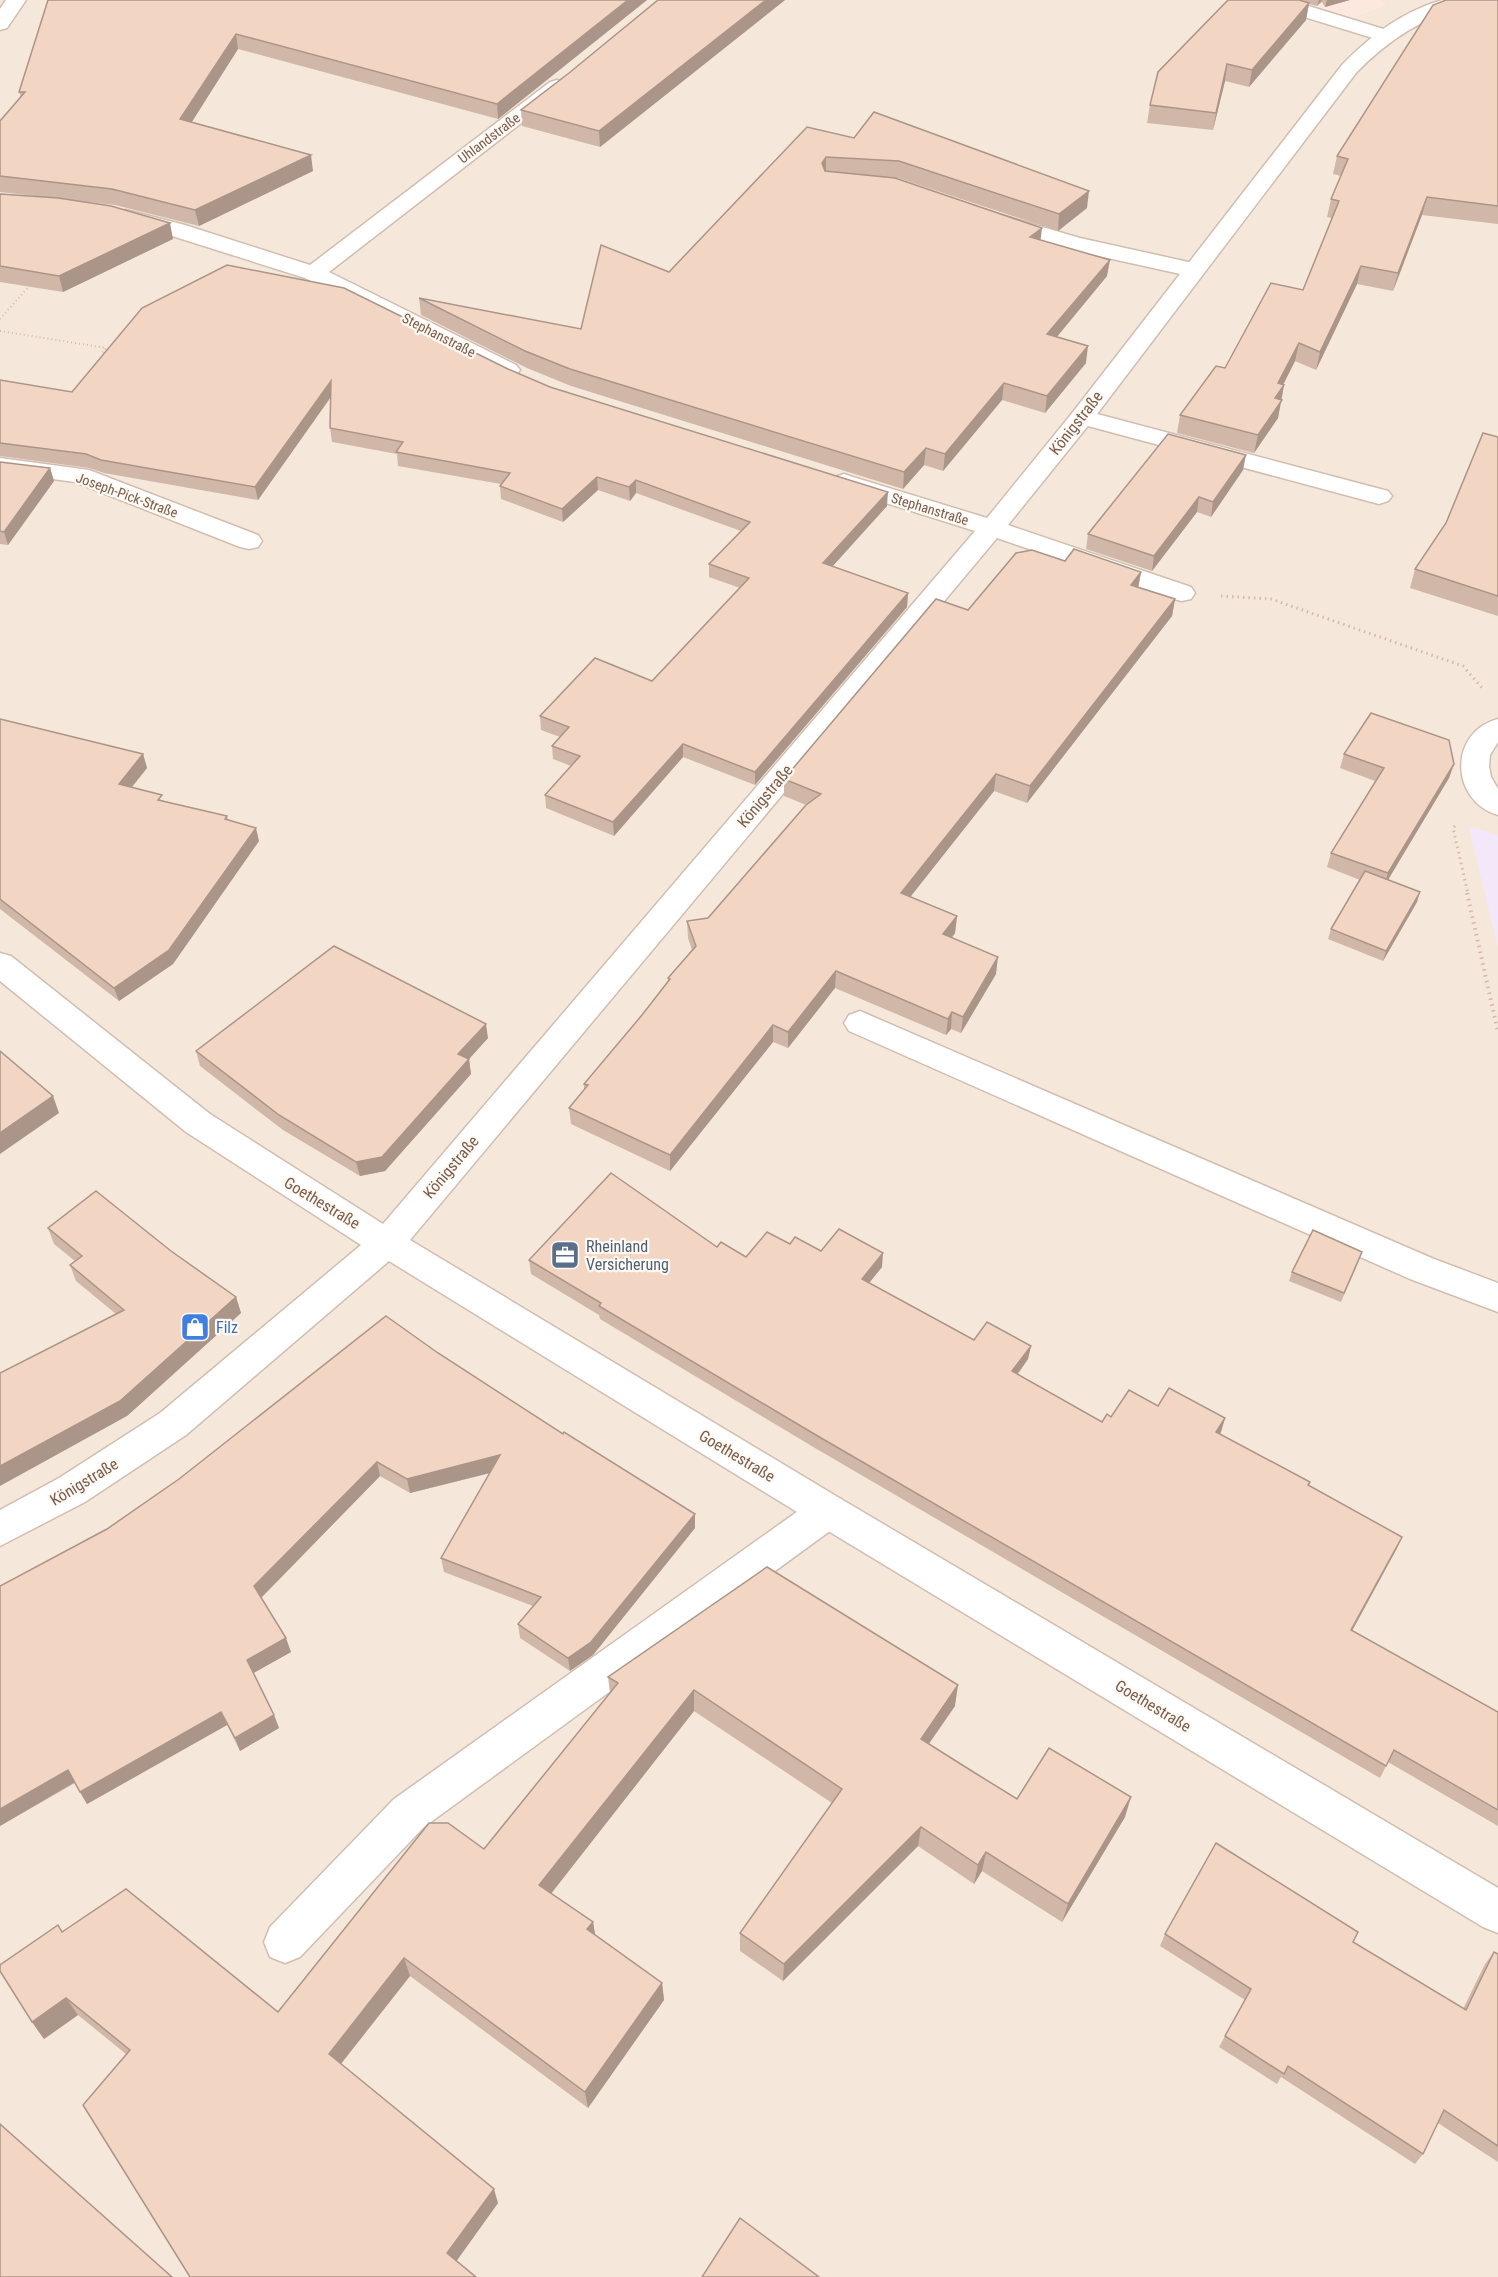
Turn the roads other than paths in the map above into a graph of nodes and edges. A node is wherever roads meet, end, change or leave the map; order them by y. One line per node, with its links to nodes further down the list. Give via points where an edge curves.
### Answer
1 (16, 0): 4 (street)
2 (1269, 0): 5 (street)
3 (1462, 0): 5 (street, Königstraße, via 1410,18)
4 (0, 24)
5 (1383, 35): 9 (street, Königstraße, via 1349,69)
6 (570, 76): 10 (street, Uhlandstraße)
7 (106, 212): 10 (street, Stephanstraße)
8 (978, 214): 9 (street, via 1046,237)
9 (1194, 270): 12 (street, Königstraße)
10 (313, 273): 11 (street, Stephanstraße)
11 (528, 379)
12 (1082, 417): 15 (street); 16 (street, Königstraße)
13 (0, 465): 17 (street, Joseph-Pick-Straße, via 80,476)
14 (824, 476): 16 (street, Stephanstraße)
15 (1379, 496)
16 (992, 528): 18 (street, Stephanstraße); 23 (street, Königstraße)
17 (249, 541)
18 (1182, 593)
19 (1498, 728): 20 (street, via 1480,744 1473,765 1482,790)
20 (1495, 803)
21 (0, 964): 23 (street, Goethestraße, via 207,1129)
22 (860, 1023): 24 (street, via 1422,1269)
23 (387, 1243): 25 (street, Goethestraße); 26 (street, Königstraße, via 173,1424 72,1490)
24 (1498, 1298)
25 (828, 1511): 27 (street, Goethestraße); 28 (street, via 408,1813)
26 (0, 1529)
27 (1498, 1912)
28 (285, 1942)

